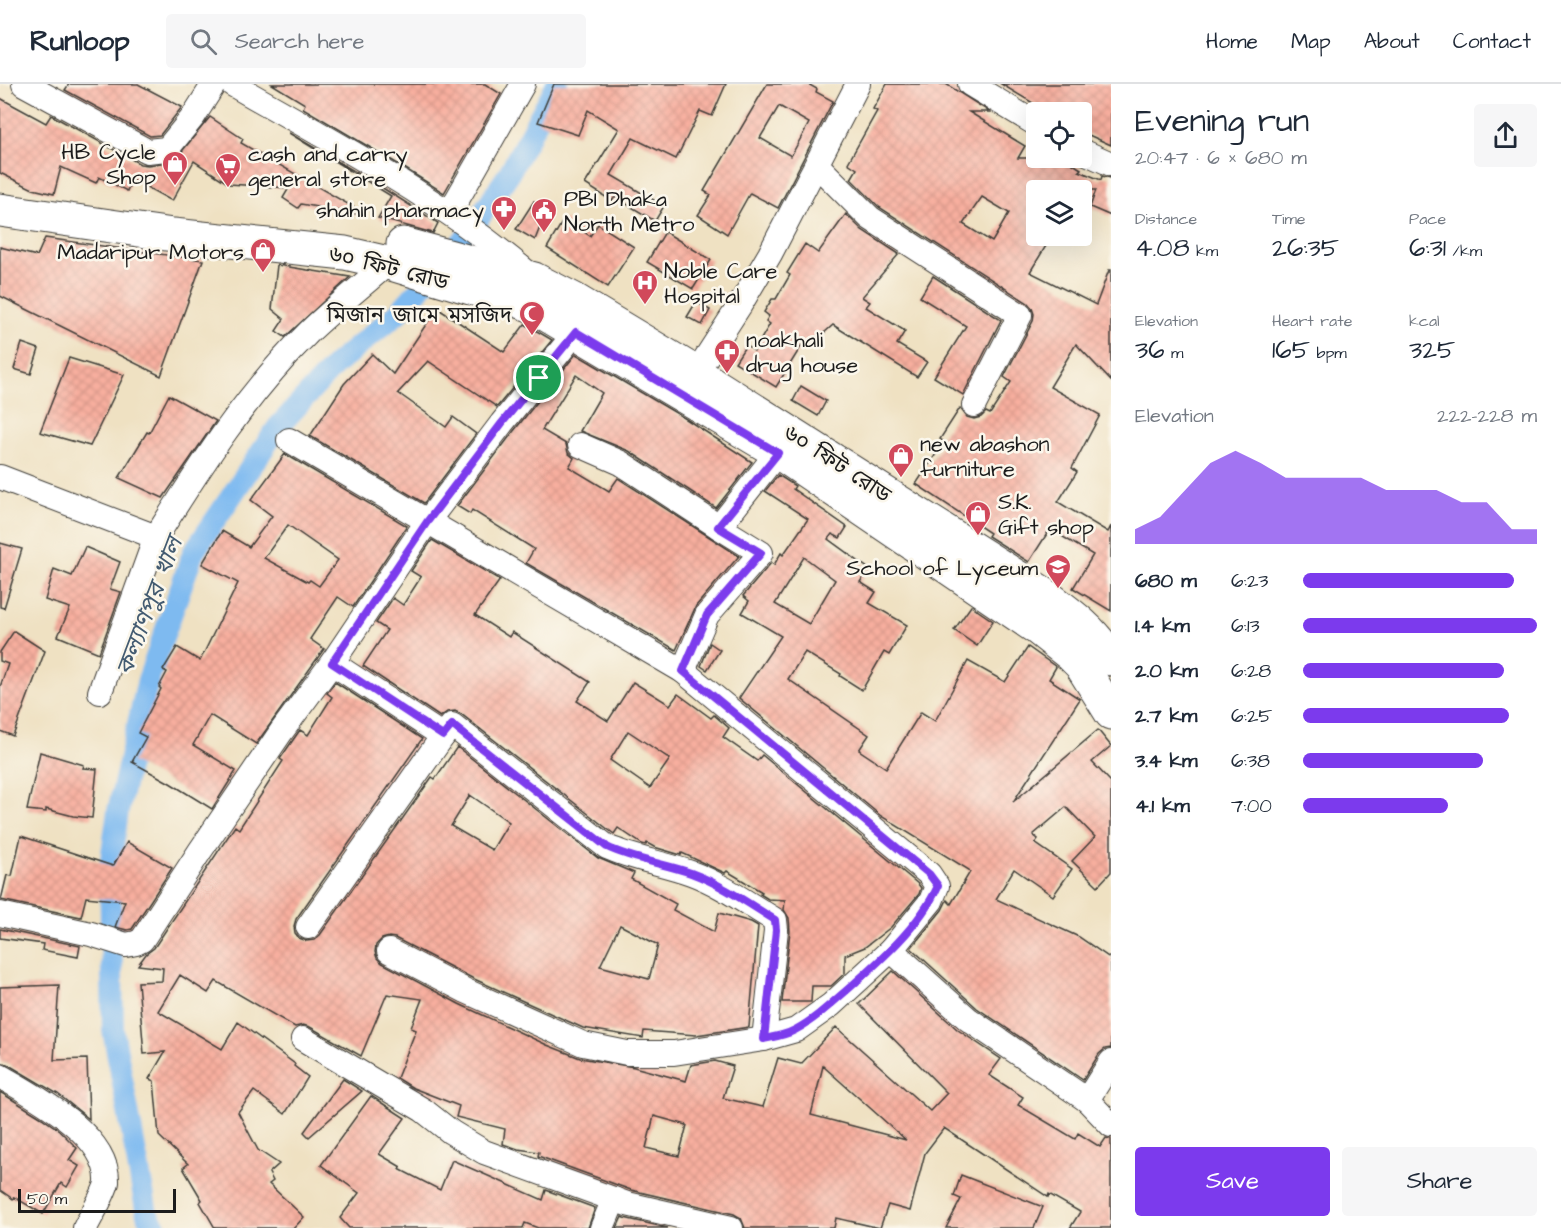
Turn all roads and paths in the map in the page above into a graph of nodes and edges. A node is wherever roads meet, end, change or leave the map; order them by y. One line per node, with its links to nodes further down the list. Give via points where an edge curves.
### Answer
1 (24, 84): 2 (street, via 147,151 156,151 167,149)
2 (214, 84)
3 (232, 84): 13 (street)
4 (523, 84): 13 (street)
5 (858, 84): 10 (street)
6 (969, 84): 7 (street)
7 (1026, 118)
8 (1092, 156): 9 (street)
9 (1111, 164)
10 (817, 165): 17 (street, via 764,264); 18 (street, via 870,219 1020,315)
11 (0, 192): 14 (street, ৬০ ফিট রোড, via 351,232)
12 (0, 210): 14 (street, ৬০ ফিট রোড, via 173,235)
13 (452, 214): 15 (street)
14 (404, 260): 15 (street, ৬০ ফিট রোড); 25 (street, via 309,332 273,371 211,451)
15 (482, 266): 16 (street, ৬০ ফিট রোড, via 503,295); 17 (street, ৬০ ফিট রোড, via 534,279)
16 (576, 332): 21 (street, ৬০ ফিট রোড); 23 (street)
17 (696, 373): 26 (street, ৬০ ফিট রোড, via 1041,592 1088,628)
18 (974, 405)
19 (289, 440): 23 (street)
20 (580, 445): 24 (street, via 621,462)
21 (778, 453): 24 (street); 30 (street, ৬০ ফিট রোড, via 1071,655)
22 (0, 477): 25 (street)
23 (427, 522): 27 (street); 28 (street)
24 (718, 527): 28 (street, via 761,553 707,615)
25 (156, 537): 29 (street)
26 (1111, 658)
27 (332, 663): 31 (street); 32 (street, via 281,732 142,940 126,945 91,933)
28 (683, 671): 34 (street, via 929,874 938,886 931,901)
29 (100, 692)
30 (1111, 713)
31 (443, 736): 33 (street); 37 (street, via 452,725 607,847 691,873 775,920)
32 (0, 914)
33 (308, 927)
34 (891, 950): 37 (street, via 831,1005 796,1030); 40 (street, via 968,1020)
35 (389, 951): 37 (street, via 583,1044 627,1053 674,1053)
36 (303, 1039): 42 (street, via 423,1110 484,1152)
37 (764, 1039)
38 (1111, 1062): 40 (street)
39 (0, 1076): 43 (street, via 82,1130 103,1157 107,1184)
40 (1087, 1100): 41 (street)
41 (1111, 1125)
42 (614, 1199): 44 (street); 45 (street)
43 (85, 1228)
44 (602, 1228)
45 (730, 1228)

